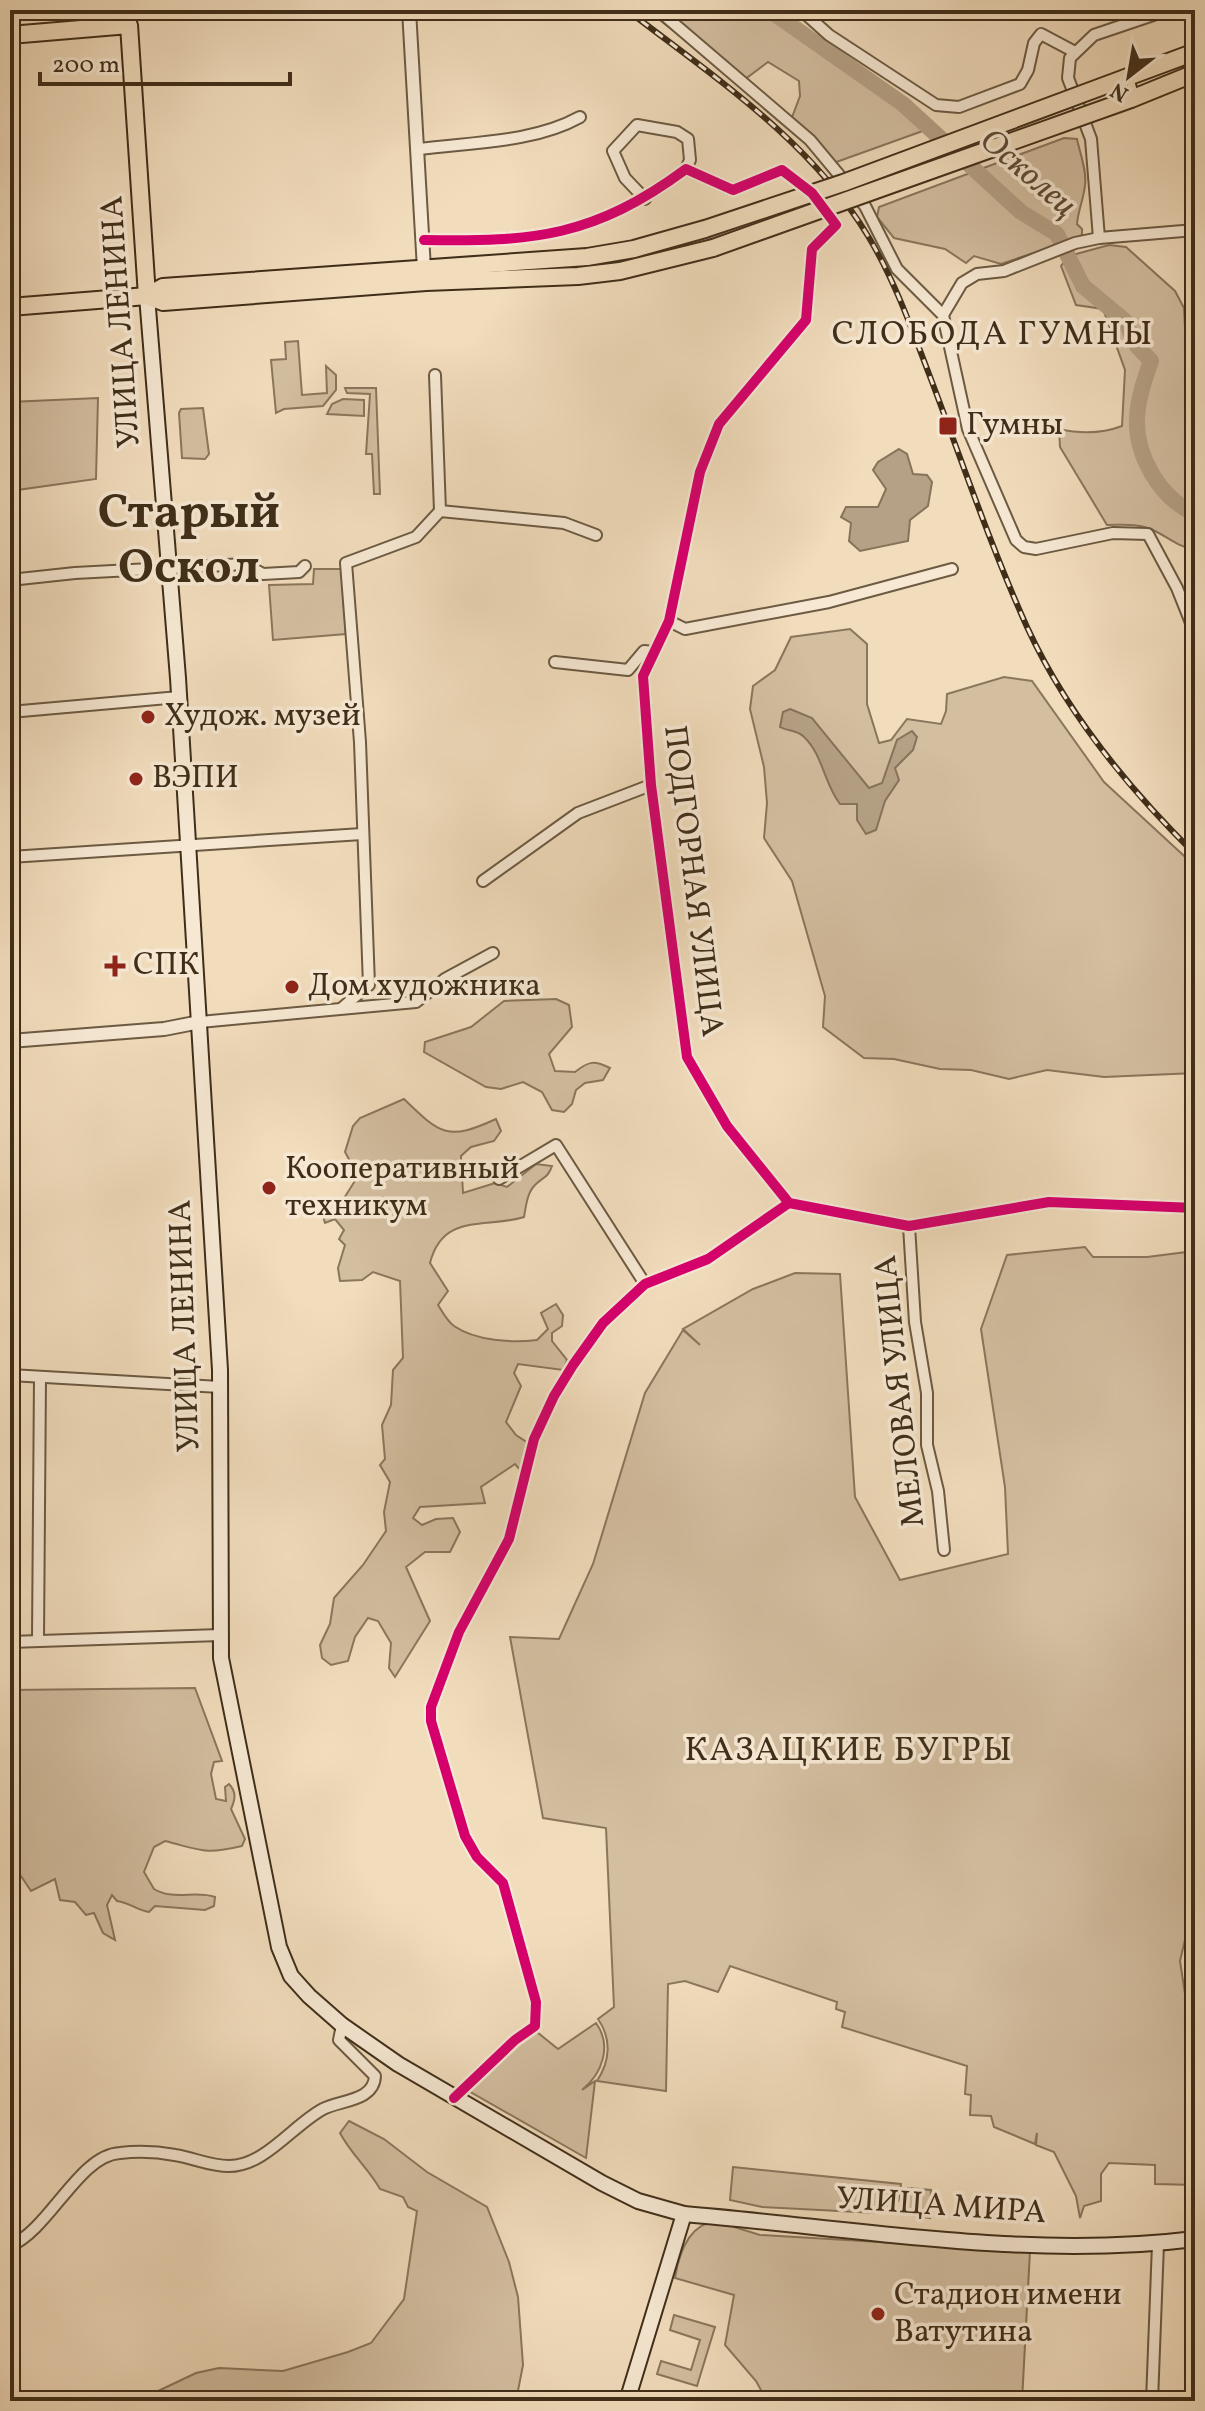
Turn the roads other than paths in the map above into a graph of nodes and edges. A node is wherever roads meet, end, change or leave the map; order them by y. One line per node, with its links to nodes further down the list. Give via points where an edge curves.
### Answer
1 (409, 10): 13 (street)
2 (658, 10): 22 (street, via 810,140 865,206 897,269)
3 (801, 10): 7 (street, via 829,35 936,105 959,107 1020,84 1041,34)
4 (1168, 10): 7 (street, via 1094,35)
5 (129, 18): 6 (main road); 20 (main road, УЛИЦА ЛЕНИНА)
6 (10, 35)
7 (1073, 51): 17 (street, via 1068,78 1091,139)
8 (1195, 52): 10 (main road)
9 (1195, 73): 11 (main road)
10 (1125, 78): 11 (main road); 19 (main road, bridge, via 843,183 634,249)
11 (1131, 99): 20 (main road, bridge, via 713,248 620,271 163,302)
12 (580, 117): 13 (street, via 536,134)
13 (419, 149): 18 (street)
14 (686, 169): 15 (street); 15 (street, via 688,139 637,125 613,151 625,178); 30 (street, ПОДГОРНАЯ УЛИЦА, via 733,190 782,170 812,193 836,225 812,249 806,320 719,424 700,472)
15 (645, 199): 18 (street, via 558,235 506,241)
16 (1195, 230): 17 (street)
17 (1099, 238): 22 (street, via 977,274 962,283)
18 (424, 240): 19 (street)
19 (424, 269): 20 (main road, via 163,287)
20 (147, 296): 21 (main road); 27 (main road, УЛИЦА ЛЕНИНА)
21 (10, 307)
22 (943, 315): 31 (street, via 968,429 1016,540 1036,549 1113,533 1148,534)
23 (435, 375): 24 (street)
24 (440, 511): 25 (street, via 564,523); 37 (street, via 416,537 346,563)
25 (596, 535)
26 (305, 566): 27 (street, via 299,572 263,574 245,564)
27 (169, 567): 29 (street); 34 (main road, УЛИЦА ЛЕНИНА)
28 (952, 569): 30 (street, via 829,602 685,629)
29 (10, 580)
30 (669, 621): 32 (street, ПОДГОРНАЯ УЛИЦА)
31 (1195, 633)
32 (653, 652): 33 (street, via 644,651 628,670); 36 (street, ПОДГОРНАЯ УЛИЦА, via 643,676)
33 (555, 662)
34 (179, 697): 35 (street); 38 (main road, УЛИЦА ЛЕНИНА)
35 (10, 712)
36 (651, 785): 40 (street, via 578,813); 46 (street, ПОДГОРНАЯ УЛИЦА, via 687,1057 727,1126)
37 (362, 834): 38 (street); 42 (street, via 369,985)
38 (189, 847): 39 (street); 43 (main road, УЛИЦА ЛЕНИНА)
39 (10, 857)
40 (483, 881)
41 (493, 953): 42 (street, via 416,1002)
42 (343, 1007): 43 (street)
43 (200, 1022): 44 (street); 52 (main road, УЛИЦА ЛЕНИНА)
44 (10, 1041)
45 (499, 1179): 49 (street, via 556,1145)
46 (789, 1203): 48 (street); 49 (street, via 708,1259)
47 (1195, 1208): 48 (street, via 1049,1202)
48 (909, 1226): 53 (street, МЕЛОВАЯ УЛИЦА, via 915,1322 927,1393 927,1445)
49 (645, 1284): 58 (street, via 603,1323 554,1396 534,1439 509,1539 459,1632 431,1707 465,1836 503,1883 536,2002 535,2026)
50 (10, 1375): 51 (street)
51 (40, 1377): 52 (street); 55 (street)
52 (220, 1387): 54 (main road, УЛИЦА ЛЕНИНА)
53 (944, 1550)
54 (220, 1635): 55 (street); 57 (main road, УЛИЦА ЛЕНИНА, via 225,1687 279,1947 291,1976)
55 (38, 1640): 56 (street)
56 (10, 1642)
57 (342, 2025): 58 (main road, УЛИЦА ЛЕНИНА); 62 (street, via 339,2040 375,2076 363,2096 322,2109 259,2156 232,2166 173,2154 106,2156 43,2222)
58 (454, 2098): 59 (main road, УЛИЦА ЛЕНИНА, via 614,2189)
59 (684, 2214): 61 (main road, УЛИЦА МИРА, via 972,2241); 63 (main road)
60 (1195, 2239): 61 (main road, УЛИЦА МИРА)
61 (1158, 2244): 64 (street)
62 (10, 2246)
63 (627, 2401)
64 (1152, 2401)

